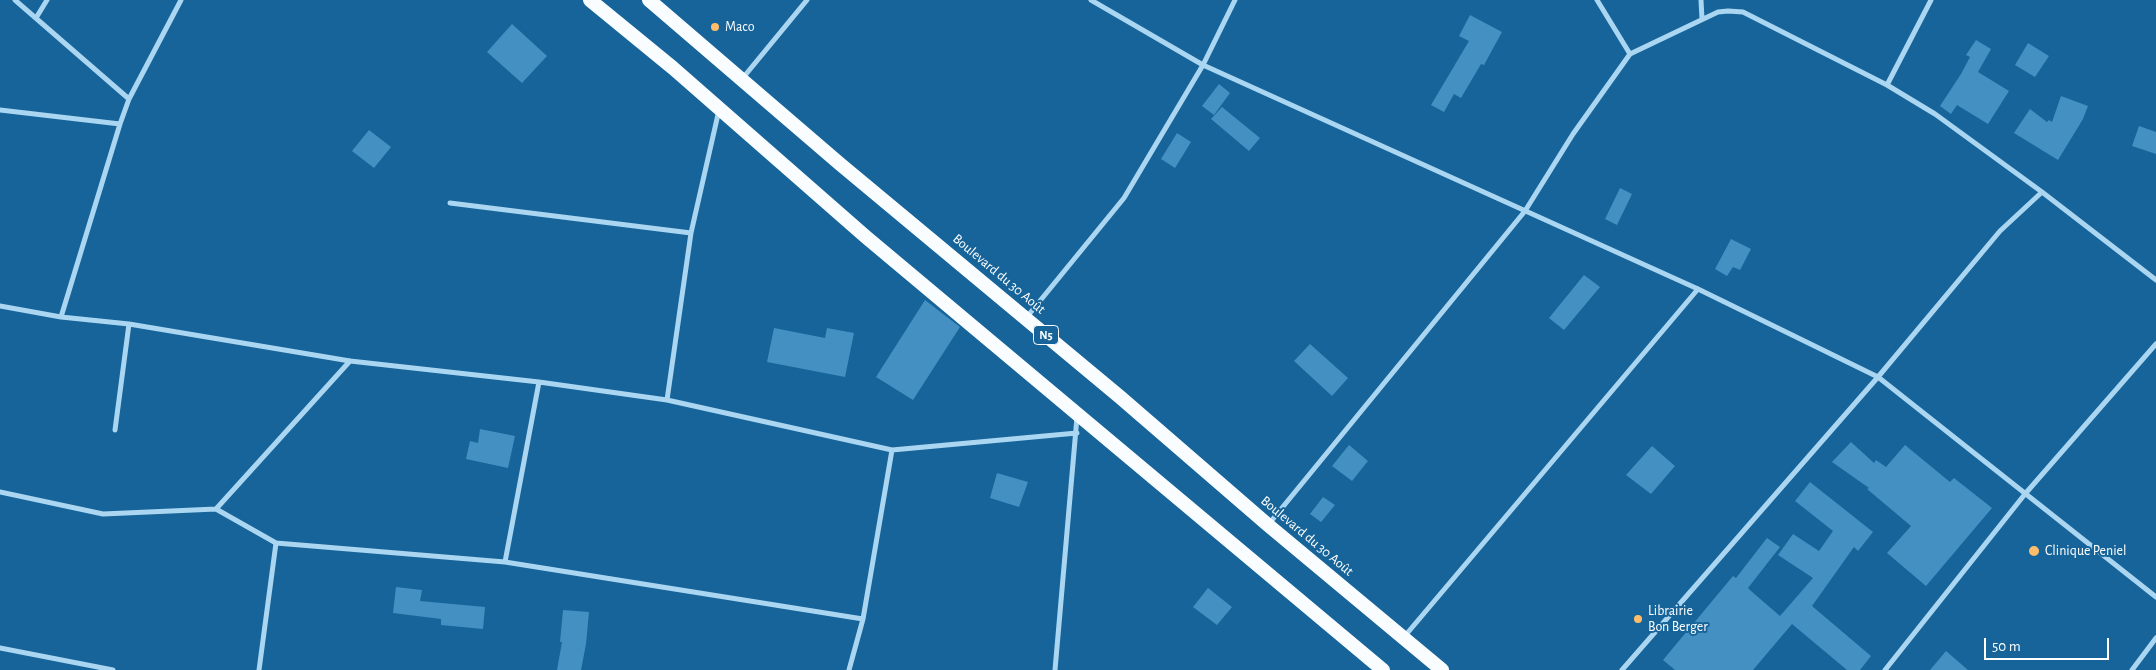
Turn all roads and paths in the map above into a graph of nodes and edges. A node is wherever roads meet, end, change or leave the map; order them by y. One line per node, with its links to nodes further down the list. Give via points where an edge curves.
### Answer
1 (15, 0): 12 (street)
2 (48, 0): 12 (street)
3 (181, 0): 18 (street)
4 (590, 0): 19 (highway)
5 (649, 0): 16 (highway, Boulevard du 30 Août / N5)
6 (806, 0): 16 (street)
7 (1091, 0): 15 (street)
8 (1235, 0): 15 (street)
9 (1597, 0): 14 (street)
10 (1701, 0): 13 (street)
11 (1931, 0): 17 (street)
12 (36, 18): 18 (street)
13 (1702, 19): 14 (street); 17 (street, via 1728,11 1743,12)
14 (1630, 54): 24 (street, via 1573,134)
15 (1203, 65): 24 (street); 30 (street, via 1124,198)
16 (742, 79): 30 (highway, Boulevard du 30 Août / N5)
17 (1887, 85): 22 (street, via 1935,114)
18 (130, 99): 21 (street)
19 (720, 108): 25 (street); 37 (highway, via 866,237)
20 (0, 110): 21 (street)
21 (120, 124): 29 (street)
22 (2042, 192): 26 (street); 34 (street, via 2000,231)
23 (450, 203): 25 (street)
24 (1525, 211): 27 (street); 44 (street)
25 (691, 233): 36 (street)
26 (2156, 280)
27 (1698, 290): 34 (street); 49 (street)
28 (0, 306): 29 (street)
29 (61, 317): 31 (street)
30 (1026, 318): 44 (highway, Boulevard du 30 Août / N5)
31 (129, 324): 33 (street); 38 (street)
32 (2156, 344): 42 (street)
33 (350, 360): 35 (street); 43 (street)
34 (1878, 377): 42 (street); 58 (street)
35 (539, 382): 36 (street); 46 (street)
36 (667, 400): 40 (street)
37 (1077, 415): 39 (street); 56 (highway)
38 (115, 430)
39 (1077, 433): 40 (street); 55 (street)
40 (892, 450): 48 (street)
41 (0, 492): 43 (street, via 103,514)
42 (2025, 494): 47 (street); 59 (street)
43 (216, 509): 45 (street)
44 (1268, 525): 49 (highway, Boulevard du 30 Août / N5)
45 (276, 542): 46 (street); 53 (street)
46 (505, 562): 48 (street)
47 (2156, 597)
48 (863, 619): 54 (street)
49 (1404, 637): 57 (highway, Boulevard du 30 Août / N5)
50 (2156, 638): 60 (street)
51 (0, 648): 52 (street)
52 (114, 670)
53 (259, 670)
54 (849, 670)
55 (1055, 670)
56 (1383, 670)
57 (1442, 670)
58 (1622, 670)
59 (1885, 670)
60 (2132, 670)

